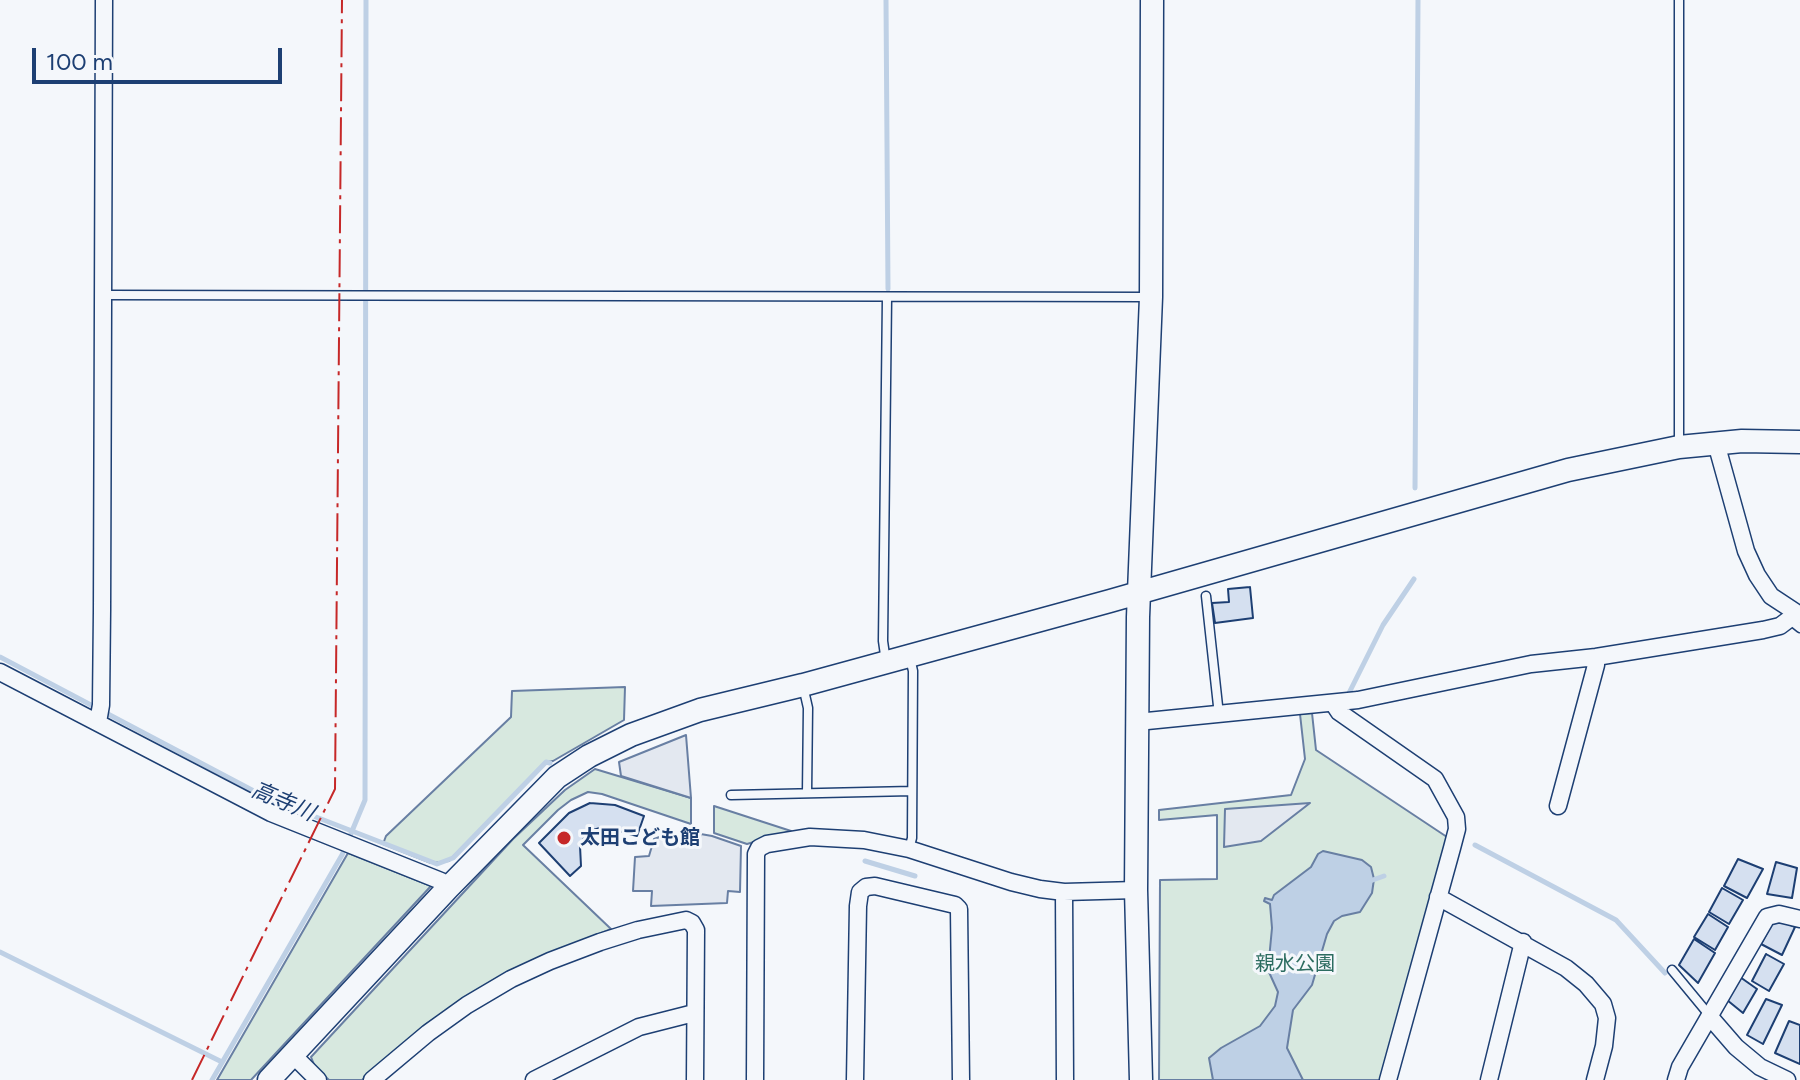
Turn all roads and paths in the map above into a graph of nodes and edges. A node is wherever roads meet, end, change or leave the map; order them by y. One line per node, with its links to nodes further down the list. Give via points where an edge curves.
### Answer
1 (104, 0): 4 (street)
2 (1152, 0): 5 (street)
3 (1679, 0): 9 (lane)
4 (103, 295): 6 (lane); 20 (street)
5 (1151, 297): 6 (lane); 10 (street)
6 (887, 298): 15 (lane)
7 (1800, 442): 8 (street)
8 (1716, 443): 9 (street); 12 (street, via 1746,551 1771,596)
9 (1679, 447): 10 (street, via 1568,470)
10 (1139, 591): 13 (street); 21 (street)
11 (1206, 596): 19 (lane)
12 (1796, 619): 14 (street, via 1763,630)
13 (909, 656): 15 (street); 22 (lane)
14 (1596, 657): 18 (street, via 1531,664); 25 (street)
15 (886, 663): 17 (street)
16 (0, 672): 20 (street)
17 (803, 685): 23 (lane, via 808,708); 27 (street, via 700,710 589,756 557,777)
18 (1333, 703): 19 (street); 30 (street, via 1435,779 1449,800 1457,829)
19 (1219, 715): 21 (street)
20 (98, 722): 27 (street, via 271,813)
21 (1137, 722): 28 (street)
22 (912, 791): 23 (lane); 26 (lane)
23 (807, 793): 24 (lane)
24 (731, 795)
25 (1558, 806)
26 (909, 849): 29 (street, via 1011,882); 42 (street, via 810,837 759,848)
27 (449, 887): 36 (street)
28 (1136, 890): 29 (street); 46 (street)
29 (1064, 892): 45 (street)
30 (1438, 897): 32 (street); 47 (street)
31 (1800, 919): 35 (street, via 1767,917)
32 (1523, 942): 48 (street); 49 (street, via 1566,968 1603,1004 1606,1032)
33 (1672, 970): 35 (lane)
34 (694, 1013): 39 (street, via 696,930 686,920 676,920 600,942 511,979 428,1033); 40 (street, via 639,1027); 41 (street)
35 (1710, 1017): 50 (street); 51 (street, via 1760,1067)
36 (293, 1055): 37 (street); 38 (street)
37 (269, 1080)
38 (318, 1080)
39 (372, 1080)
40 (534, 1080)
41 (695, 1080)
42 (755, 1080)
43 (855, 1080): 44 (street, via 858,906 860,892 875,886 959,909)
44 (961, 1080)
45 (1065, 1080)
46 (1141, 1080)
47 (1388, 1080)
48 (1489, 1080)
49 (1595, 1080)
50 (1676, 1080)
51 (1787, 1080)

